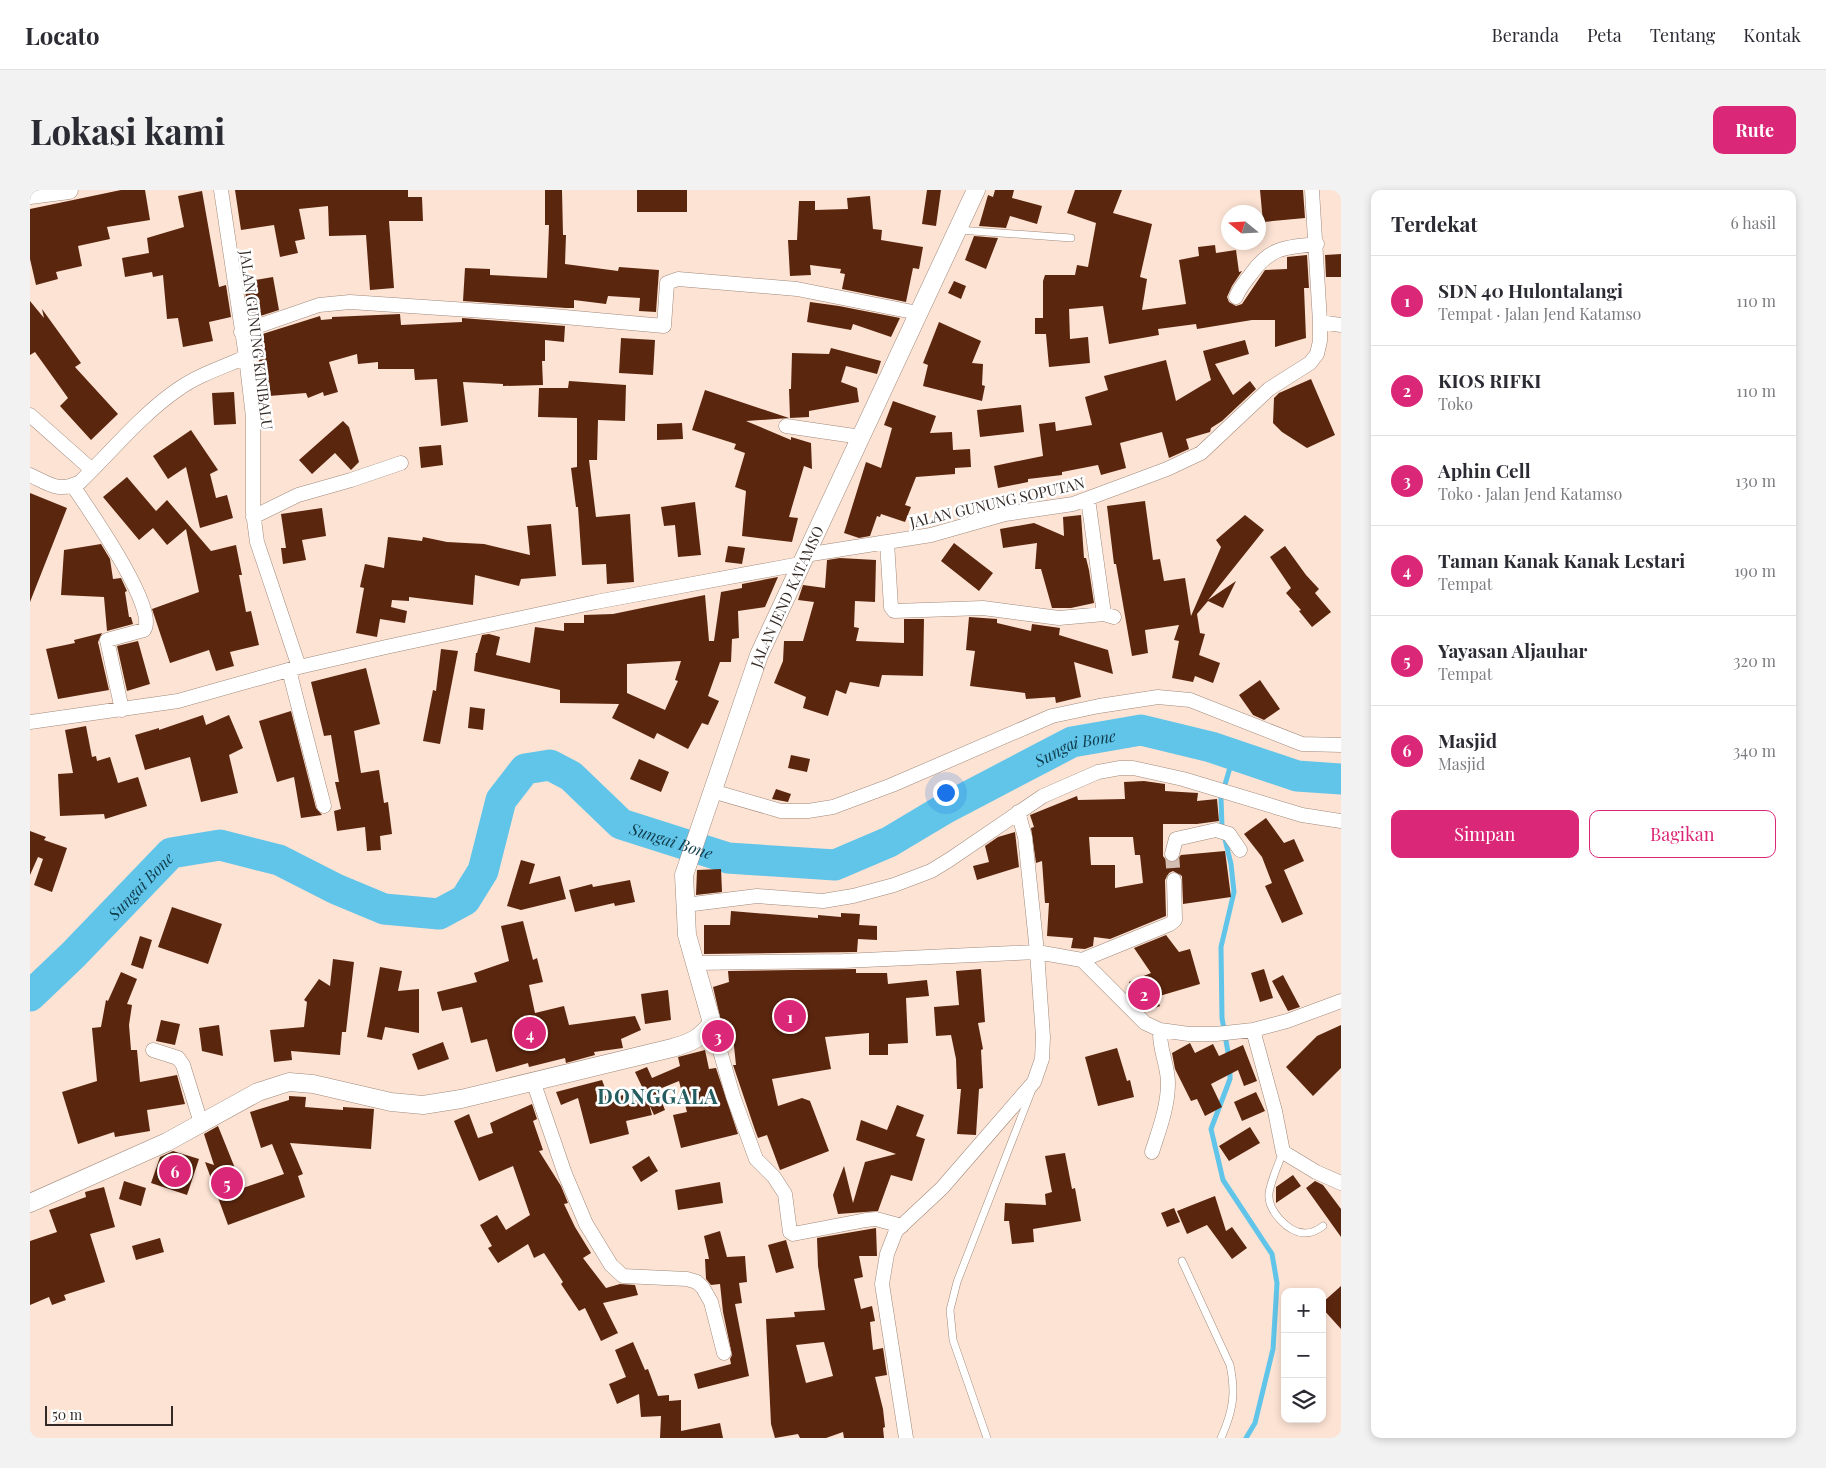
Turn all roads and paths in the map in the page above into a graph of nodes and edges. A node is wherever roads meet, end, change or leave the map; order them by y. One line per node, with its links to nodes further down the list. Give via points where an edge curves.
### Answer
1 (65, 190): 2 (street); 6 (street)
2 (69, 190)
3 (222, 190): 14 (street, JALAN GUNUNG KINIBALU)
4 (976, 190): 7 (street, JALAN JEND KATAMSO)
5 (1312, 190): 9 (street, JALAN GUNUNG SOPUTAN)
6 (30, 195)
7 (958, 230): 8 (lane); 11 (street, JALAN JEND KATAMSO)
8 (1071, 238)
9 (1317, 244): 10 (street, via 1288,247 1271,254 1257,264); 12 (street, JALAN GUNUNG SOPUTAN)
10 (1236, 297)
11 (918, 313): 14 (street, via 797,289 678,279 667,283 664,326 542,314 350,302 319,305); 18 (street, JALAN JEND KATAMSO)
12 (1320, 322): 13 (street); 23 (street, JALAN GUNUNG SOPUTAN, via 1317,354 1310,363 1269,389 1201,453)
13 (1341, 325)
14 (241, 332): 15 (street, JALAN GUNUNG KINIBALU)
15 (246, 358): 20 (street, via 177,390); 24 (street, JALAN GUNUNG KINIBALU, via 253,417)
16 (30, 415): 20 (street)
17 (786, 426): 18 (street)
18 (861, 437): 26 (street, JALAN JEND KATAMSO)
19 (401, 463): 24 (street, via 298,495)
20 (92, 470): 22 (street)
21 (30, 475): 22 (street, via 56,487 68,489)
22 (72, 486): 28 (street, via 134,583 147,623 144,630 107,640)
23 (1088, 499): 25 (street, JALAN GUNUNG SOPUTAN, via 1005,514 931,535); 25 (street, via 1109,616 1059,618 983,608 894,611 891,607)
24 (254, 516): 27 (street, JALAN GUNUNG KINIBALU, via 262,562)
25 (887, 542): 26 (street, JALAN GUNUNG SOPUTAN)
26 (802, 559): 27 (street, JALAN GUNUNG SOPUTAN); 31 (street, JALAN JEND KATAMSO, via 759,655)
27 (294, 669): 28 (street, JALAN GUNUNG SOPUTAN, via 178,701); 32 (street, JALAN GUNUNG KINIBALU)
28 (122, 710): 29 (street, JALAN GUNUNG SOPUTAN)
29 (30, 722)
30 (1341, 745): 31 (street, via 1302,744 1190,700 1158,697 1052,716 833,807 781,811)
31 (711, 795): 38 (street, JALAN JEND KATAMSO, via 684,875)
32 (324, 806)
33 (1018, 812): 34 (street, via 1043,796 1098,772 1133,768 1215,788 1302,815); 38 (street, via 931,871 878,889 823,901 757,896); 39 (street, via 1026,838)
34 (1341, 821)
35 (1240, 850): 36 (street, via 1223,832 1176,839)
36 (1172, 854)
37 (1174, 880): 40 (street, via 1175,920)
38 (685, 905): 41 (street, JALAN JEND KATAMSO, via 687,935)
39 (1037, 952): 40 (street); 41 (street); 48 (street, via 1043,1044)
40 (1082, 960): 44 (street, via 1125,1006 1145,1023)
41 (694, 963): 43 (street, JALAN JEND KATAMSO)
42 (1341, 1001): 45 (street, via 1286,1022)
43 (712, 1023): 47 (street, via 692,1042); 54 (street, via 732,1096 756,1159 785,1194 790,1232 866,1220)
44 (1160, 1030): 45 (street, via 1216,1034); 50 (street, via 1160,1049 1168,1082 1166,1105)
45 (1252, 1030): 51 (street)
46 (153, 1050): 49 (street, via 178,1058 183,1065)
47 (533, 1081): 49 (street, via 423,1105 289,1082 258,1092); 57 (street, via 586,1224 611,1264 623,1276 697,1282 711,1302)
48 (1034, 1082): 54 (street, via 942,1188); 59 (lane, via 957,1282 950,1310 953,1340)
49 (201, 1124): 53 (street)
50 (1152, 1152)
51 (1283, 1152): 52 (street); 55 (lane, via 1269,1194 1271,1208 1277,1217 1297,1231 1311,1232)
52 (1341, 1183)
53 (30, 1203)
54 (902, 1226): 58 (street, via 896,1231 887,1254 882,1284)
55 (1323, 1226)
56 (1182, 1262): 60 (lane, via 1230,1365 1234,1396)
57 (724, 1353)
58 (906, 1438)
59 (987, 1438)
60 (1221, 1438)

